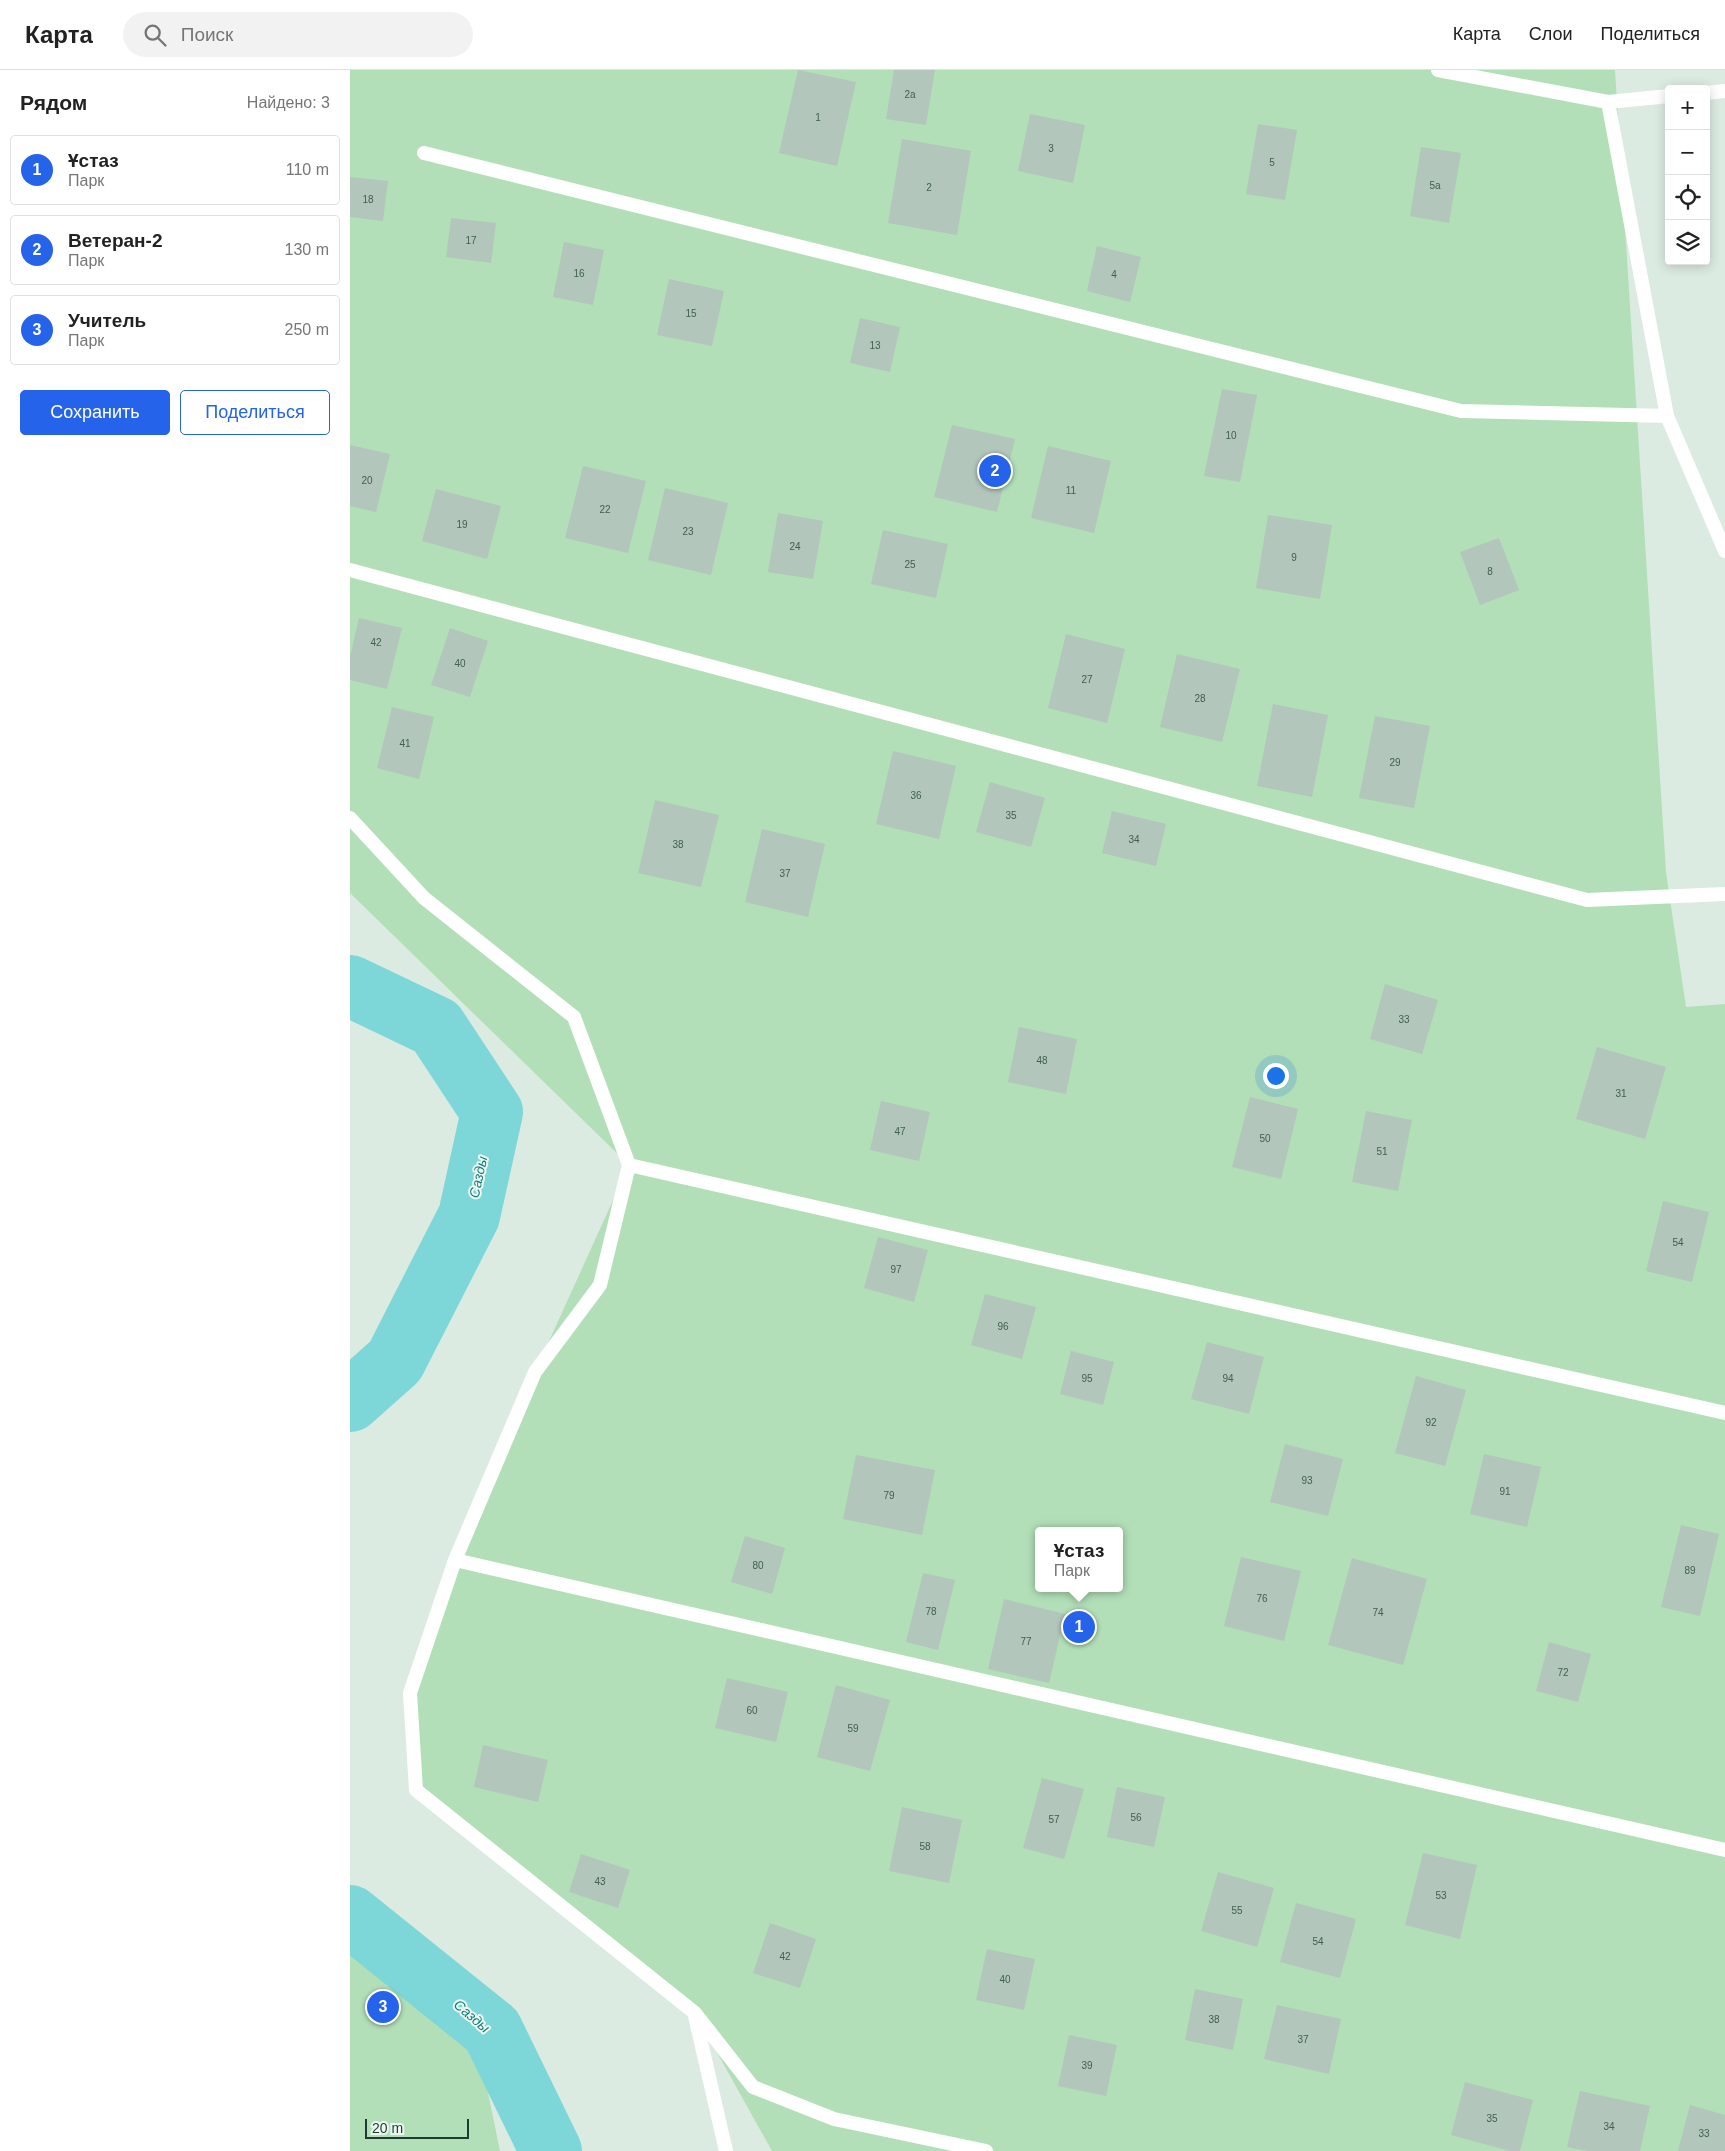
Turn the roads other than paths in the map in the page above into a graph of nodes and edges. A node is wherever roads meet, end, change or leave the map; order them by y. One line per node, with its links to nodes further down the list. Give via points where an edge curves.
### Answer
1 (1438, 70): 5 (lane)
2 (1725, 91): 3 (lane)
3 (1710, 93)
4 (1665, 96): 5 (lane)
5 (1608, 102): 7 (lane)
6 (424, 153): 7 (lane, via 1461,412)
7 (1668, 416): 8 (lane)
8 (1725, 551)
9 (350, 570): 11 (lane, via 1587,900)
10 (350, 818): 12 (lane, via 424,898 574,1017)
11 (1725, 894)
12 (629, 1165): 13 (lane); 14 (lane, via 600,1286 534,1372)
13 (1725, 1413)
14 (456, 1560): 15 (lane); 16 (lane, via 410,1693 416,1790)
15 (1725, 1850)
16 (694, 2013): 17 (lane); 18 (lane, via 753,2086 834,2118)
17 (726, 2151)
18 (986, 2151)

